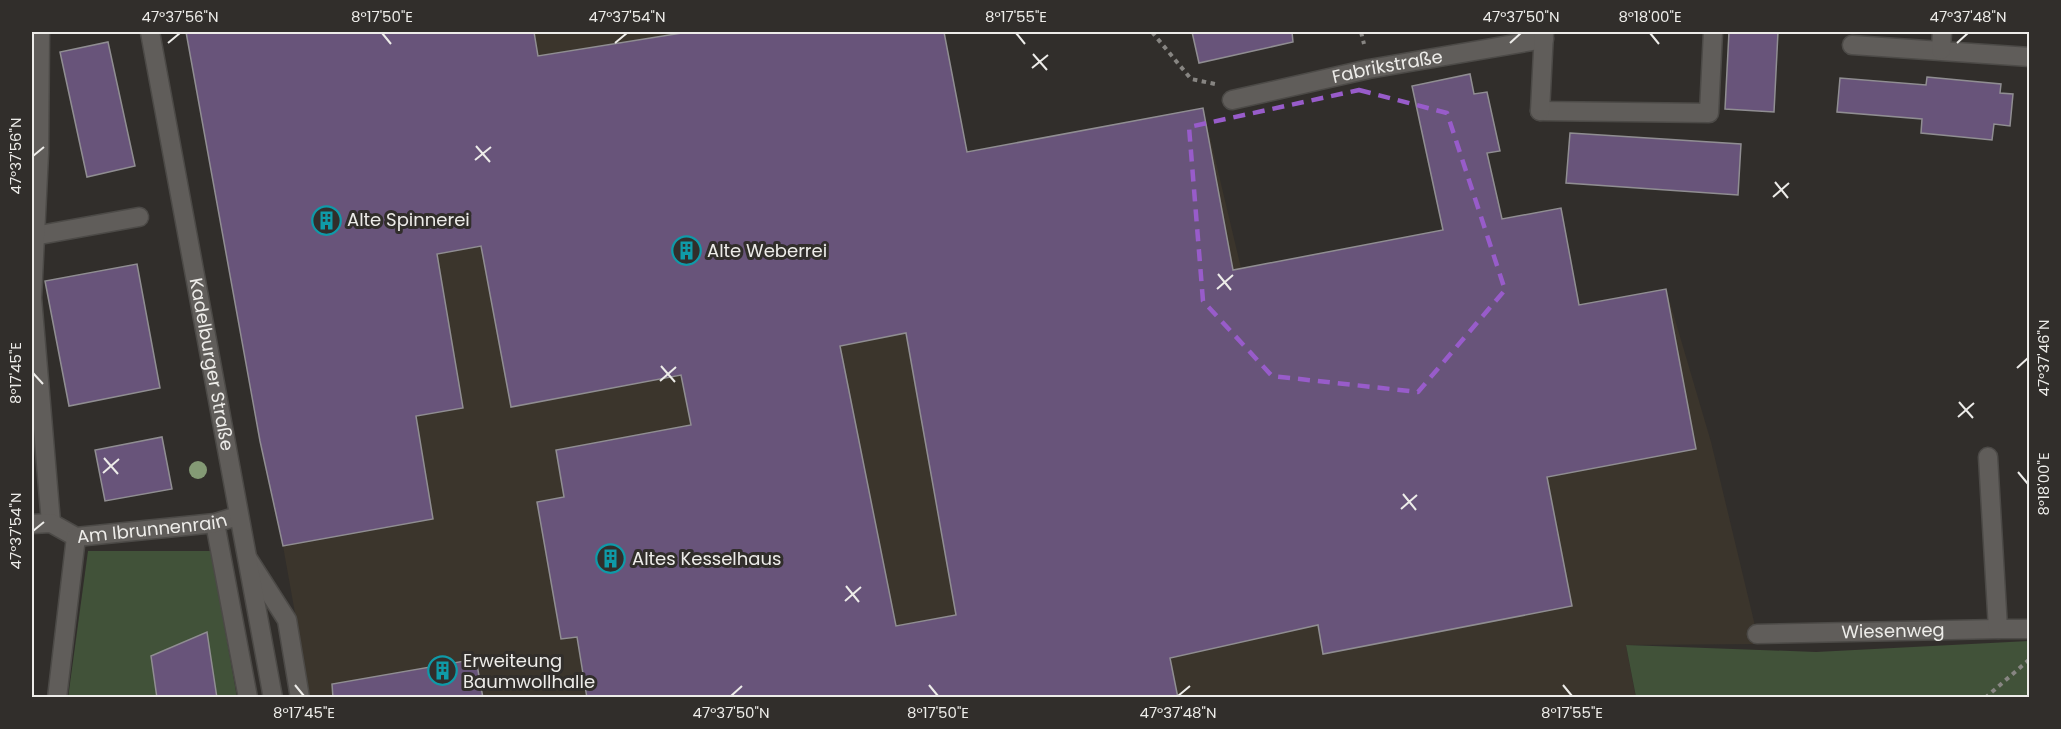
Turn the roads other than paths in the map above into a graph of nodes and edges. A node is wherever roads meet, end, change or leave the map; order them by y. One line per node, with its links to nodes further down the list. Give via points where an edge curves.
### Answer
1 (40, 32): 10 (street)
2 (150, 32): 14 (street, Kadelburger Straße)
3 (1713, 32): 5 (street, Fabrikstraße, via 1709,113 1540,111)
4 (1942, 32): 7 (street)
5 (1544, 35): 9 (street, Fabrikstraße)
6 (1852, 45): 7 (street)
7 (1941, 50): 8 (street)
8 (2030, 57)
9 (1232, 100)
10 (35, 153): 12 (street)
11 (140, 217): 12 (street)
12 (34, 236): 15 (street, via 32,298)
13 (1988, 457): 20 (street)
14 (238, 516): 16 (street, Am Ibrunnenrain); 19 (street, Kadelburger Straße)
15 (51, 523): 17 (street, Am Ibrunnenrain); 18 (street, Am Ibrunnenrain)
16 (215, 523): 18 (street, Am Ibrunnenrain); 24 (street)
17 (32, 524)
18 (76, 537): 23 (street)
19 (246, 556): 25 (street, Kadelburger Straße); 26 (street, via 286,620)
20 (1998, 629): 21 (street, Wiesenweg); 22 (street, Wiesenweg)
21 (2030, 629)
22 (1757, 634)
23 (57, 698)
24 (248, 698)
25 (273, 698)
26 (300, 698)

